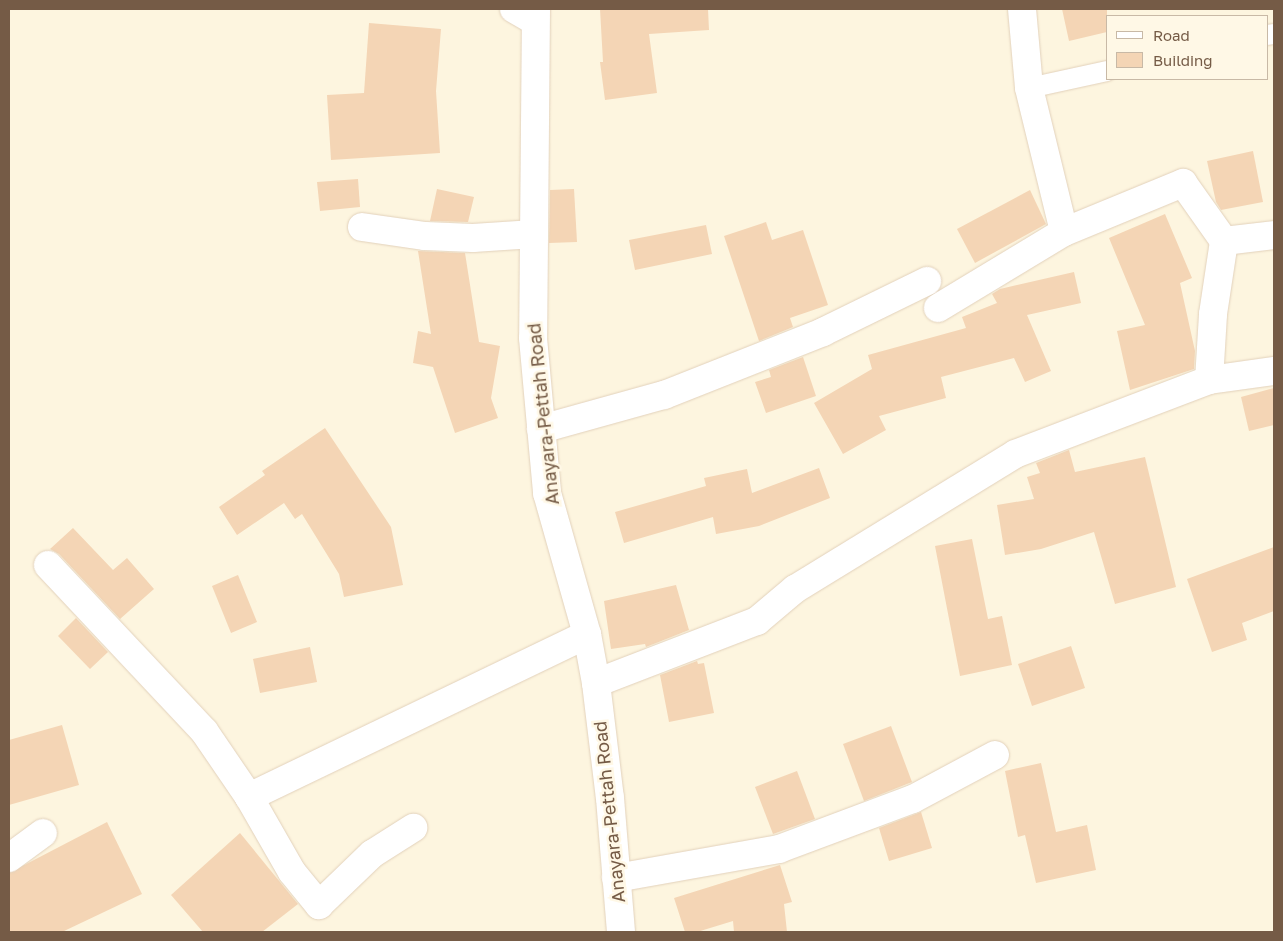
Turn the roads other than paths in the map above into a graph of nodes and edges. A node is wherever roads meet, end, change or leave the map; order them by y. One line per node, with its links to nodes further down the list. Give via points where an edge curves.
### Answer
1 (1022, 9): 4 (street)
2 (528, 13): 7 (street, Anayara-Pettah Road)
3 (1106, 71): 4 (lane)
4 (1029, 88): 6 (street)
5 (362, 226): 7 (street, via 425,236 474,238)
6 (1064, 232): 9 (street, via 1183,183); 11 (street)
7 (534, 234): 14 (street, Anayara-Pettah Road, via 533,338)
8 (1274, 235): 9 (street)
9 (1224, 241): 13 (street, via 1213,314)
10 (927, 281): 14 (street, via 823,332 664,395)
11 (938, 308)
12 (1274, 370): 13 (street)
13 (1209, 380): 17 (street, via 1016,454 795,589 757,621)
14 (541, 429): 16 (street, Anayara-Pettah Road, via 547,493)
15 (48, 564): 19 (street, via 204,731)
16 (586, 634): 17 (street, Anayara-Pettah Road); 19 (street)
17 (596, 683): 23 (street, Anayara-Pettah Road)
18 (995, 755): 23 (street, via 913,800 779,849)
19 (249, 797): 20 (street, via 292,872 319,905 372,854)
20 (413, 828)
21 (43, 833): 22 (street)
22 (9, 858)
23 (616, 878): 24 (street, Anayara-Pettah Road)
24 (621, 932)

